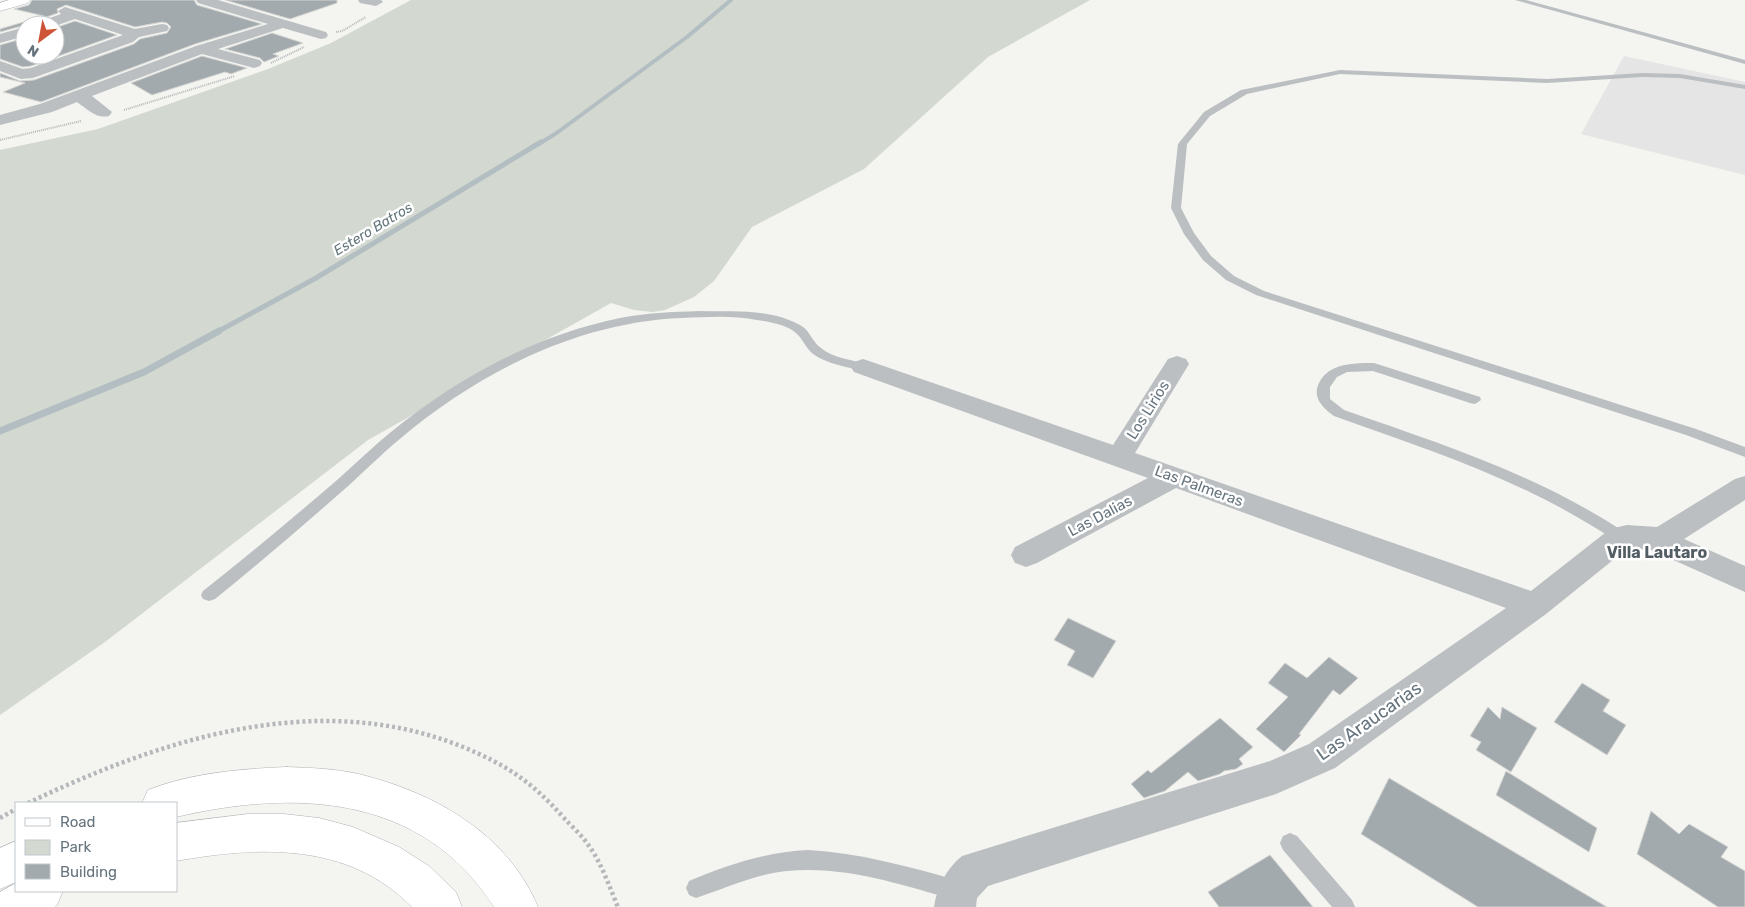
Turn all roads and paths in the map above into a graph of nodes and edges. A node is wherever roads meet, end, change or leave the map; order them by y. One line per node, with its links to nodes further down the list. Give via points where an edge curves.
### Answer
1 (23, 0): 4 (main road)
2 (203, 0): 7 (street)
3 (1518, 0): 17 (lane)
4 (0, 8)
5 (65, 16): 11 (street, via 71,13)
6 (368, 16): 13 (path, via 342,31)
7 (282, 24): 13 (street); 15 (street)
8 (0, 27): 10 (street)
9 (162, 28): 11 (street)
10 (15, 30)
11 (134, 34): 20 (street, via 128,39)
12 (15, 35): 14 (street)
13 (321, 35): 18 (path, via 314,42)
14 (0, 40)
15 (200, 48): 16 (street); 24 (street)
16 (226, 56): 18 (street); 24 (street, via 151,81)
17 (1745, 62)
18 (260, 64)
19 (0, 66): 20 (street)
20 (28, 74): 22 (street)
21 (240, 75): 25 (path)
22 (6, 86)
23 (1745, 87): 33 (lane, via 1680,76 1651,75 1547,82 1340,72 1294,80 1244,92 1207,114 1183,144 1176,208 1189,234 1207,258 1230,278 1260,293)
24 (80, 96): 26 (street); 27 (street)
25 (122, 111)
26 (103, 112)
27 (0, 120)
28 (86, 120): 29 (path)
29 (0, 140)
30 (1177, 364): 34 (street, Los Lirios)
31 (863, 367): 34 (street, Las Palmeras); 41 (lane, via 818,352 800,330 754,316 682,314 647,317 562,339 483,375 430,409)
32 (1475, 400): 37 (lane, via 1362,367 1332,375 1326,381 1323,394 1324,401 1339,413 1525,481 1574,506)
33 (1745, 452)
34 (1119, 457): 35 (street, Las Palmeras)
35 (1174, 477): 39 (street, Las Dalias); 42 (street, Las Palmeras)
36 (1745, 486): 38 (street)
37 (1621, 538): 38 (street); 42 (street, Las Araucarias)
38 (1656, 539): 40 (street)
39 (1026, 556)
40 (1745, 580)
41 (209, 595)
42 (1535, 605): 52 (street, Las Araucarias, via 1322,756 1276,777 976,870 964,880)
43 (166, 802): 55 (main road, via 222,790 292,784 357,791 393,801 426,816 456,836 480,857)
44 (15, 810): 45 (path)
45 (0, 818)
46 (178, 842): 54 (main road, via 234,832 273,831 310,834 344,842 378,856 408,875)
47 (1290, 843): 56 (lane)
48 (15, 862): 49 (main road)
49 (0, 869)
50 (696, 888): 52 (lane, via 762,866 811,860 841,862)
51 (41, 892): 53 (main road)
52 (956, 898)
53 (13, 907)
54 (441, 907)
55 (517, 907)
56 (1345, 907)

